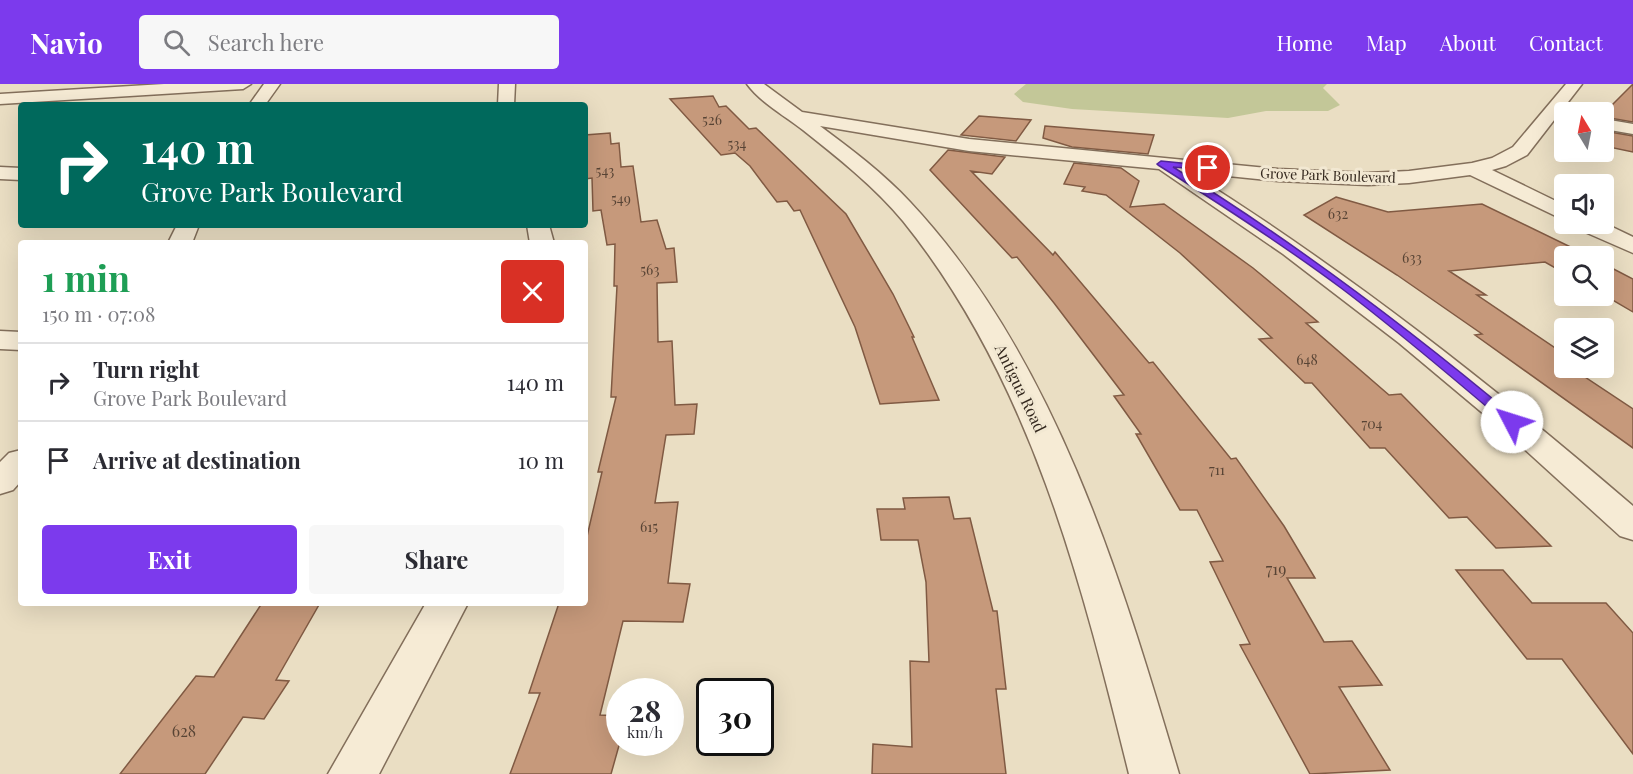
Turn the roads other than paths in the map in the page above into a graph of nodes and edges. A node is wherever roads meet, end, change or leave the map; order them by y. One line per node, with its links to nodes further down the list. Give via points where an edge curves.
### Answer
1 (243, 84): 6 (street)
2 (272, 84): 7 (street)
3 (507, 84): 8 (street)
4 (755, 84): 10 (street, Antigua Road)
5 (1574, 84): 9 (street, Grove Park Boulevard)
6 (0, 99)
7 (259, 102)
8 (506, 102)
9 (1564, 102)
10 (797, 117): 14 (street, Grove Park Boulevard, via 958,143); 28 (street, Antigua Road, via 892,196 934,246 983,315 1010,362 1040,422 1074,506 1113,622)
11 (1554, 118): 15 (street, Grove Park Boulevard, via 1520,151)
12 (1614, 126): 13 (street)
13 (1633, 129)
14 (1161, 164): 15 (street, Grove Park Boulevard, via 1368,179); 25 (street, via 1294,249 1424,346)
15 (1473, 169): 18 (street)
16 (0, 172): 17 (street)
17 (18, 174)
18 (1554, 208)
19 (1607, 234): 20 (street)
20 (1633, 246)
21 (0, 340): 22 (street)
22 (18, 341)
23 (18, 464): 24 (street)
24 (0, 482)
25 (1633, 527)
26 (445, 606): 27 (street)
27 (352, 774)
28 (1154, 774)

